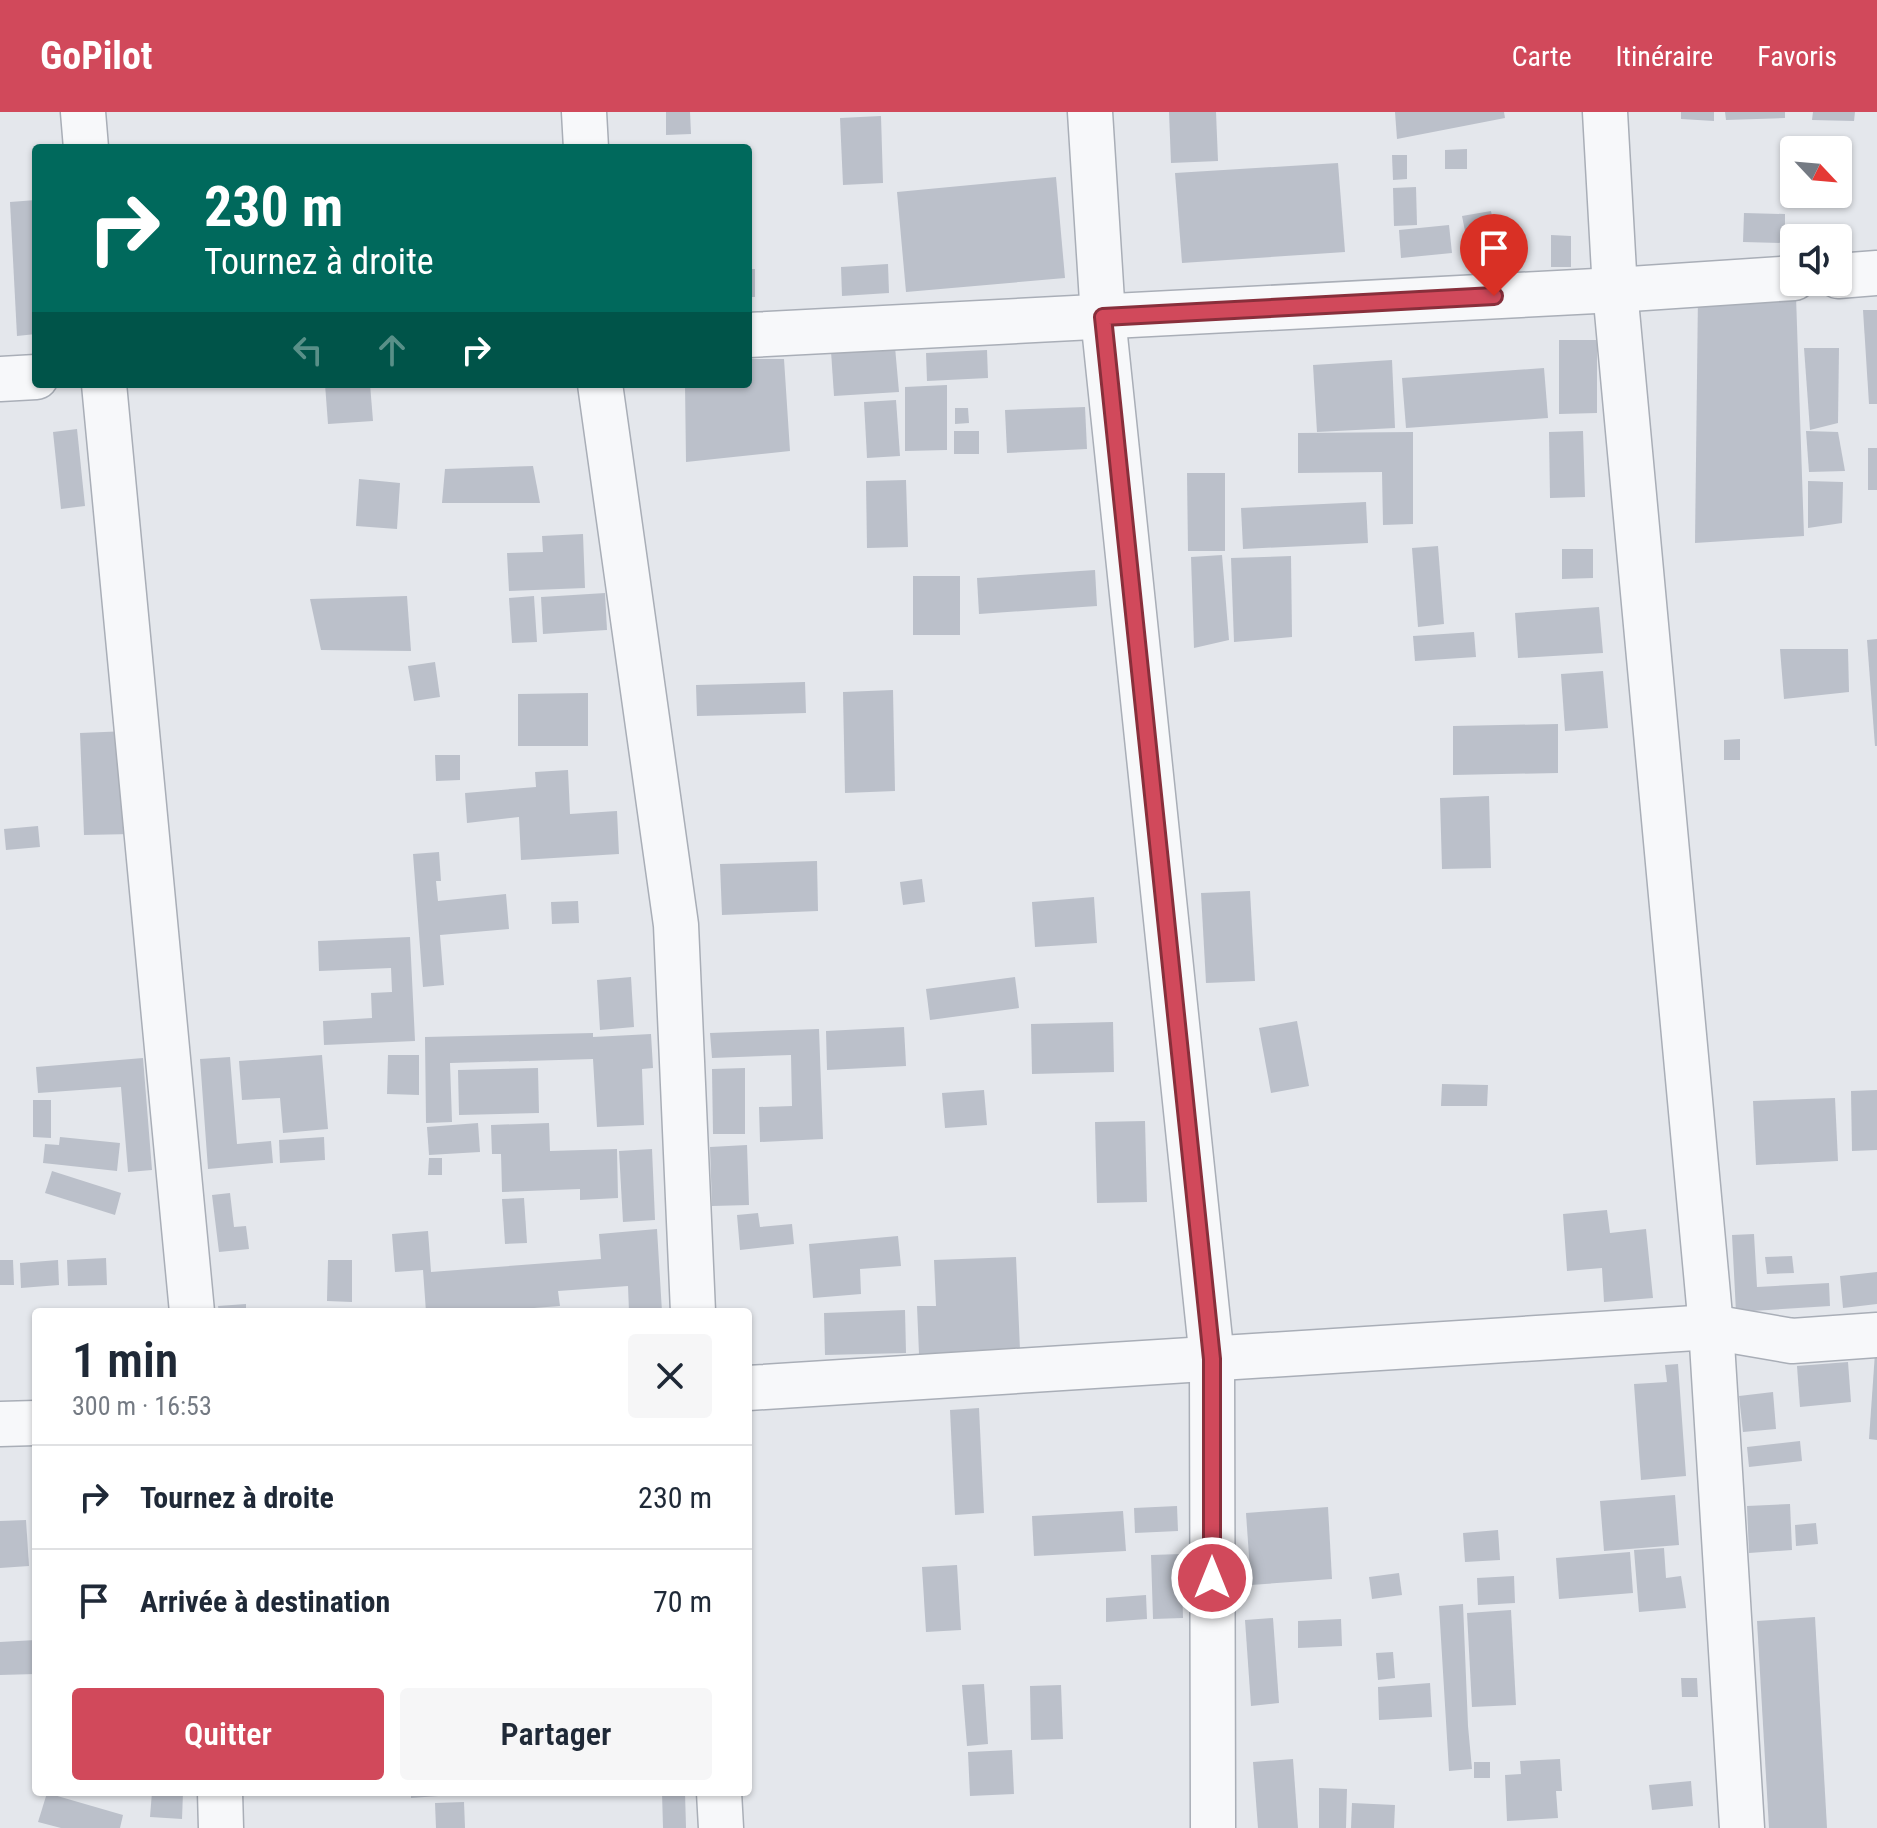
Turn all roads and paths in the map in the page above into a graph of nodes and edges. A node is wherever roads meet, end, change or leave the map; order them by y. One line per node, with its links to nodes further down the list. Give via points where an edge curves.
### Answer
1 (83, 112): 5 (street)
2 (584, 112): 6 (street)
3 (1090, 112): 11 (street)
4 (1605, 112): 10 (street)
5 (86, 144)
6 (586, 144)
7 (1877, 273): 8 (street)
8 (1852, 275)
9 (1780, 279): 10 (street)
10 (1615, 290): 11 (street); 19 (street)
11 (1103, 317): 12 (street); 21 (street)
12 (752, 335)
13 (32, 377): 14 (street)
14 (0, 379)
15 (104, 388): 17 (street)
16 (601, 388): 18 (street, via 676,925)
17 (192, 1308)
18 (693, 1308)
19 (1711, 1327): 20 (street, via 1792,1341); 21 (street); 30 (street)
20 (1877, 1335)
21 (1212, 1359): 22 (street); 29 (street)
22 (752, 1388)
23 (32, 1423): 24 (street)
24 (0, 1424)
25 (220, 1796): 27 (street)
26 (719, 1796): 28 (street)
27 (221, 1828)
28 (721, 1828)
29 (1213, 1828)
30 (1742, 1828)

